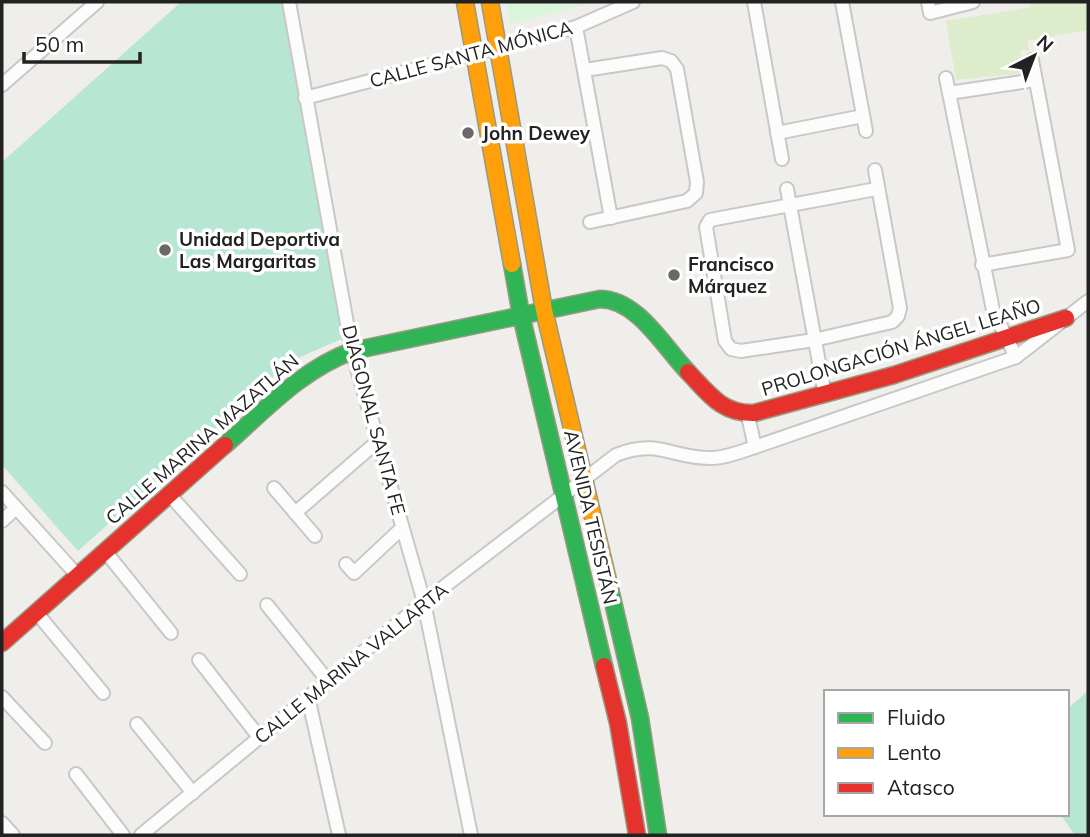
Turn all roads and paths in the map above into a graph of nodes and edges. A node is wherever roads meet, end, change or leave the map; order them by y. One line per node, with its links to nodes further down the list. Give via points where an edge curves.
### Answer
1 (97, 2): 17 (street)
2 (289, 2): 19 (street, DIAGONAL SANTA FE)
3 (465, 2): 12 (street, AVENIDA TESISTÁN)
4 (490, 2): 11 (street, AVENIDA TESISTÁN)
5 (633, 2): 10 (street, CALLE SANTA MÓNICA)
6 (754, 2): 22 (street)
7 (842, 2): 20 (street)
8 (928, 2): 9 (street, via 930,13)
9 (973, 2)
10 (576, 27): 11 (street, CALLE SANTA MÓNICA); 14 (street)
11 (498, 49): 12 (street, CALLE SANTA MÓNICA); 32 (street, AVENIDA TESISTÁN)
12 (474, 55): 19 (street, CALLE SANTA MÓNICA); 33 (street, AVENIDA TESISTÁN)
13 (1032, 60): 16 (street)
14 (585, 70): 28 (street); 28 (street, via 662,58 671,61 677,69 698,181 696,193 687,201)
15 (946, 78): 18 (street)
16 (1035, 79): 18 (street); 30 (street, via 1068,250)
17 (2, 85)
18 (949, 93): 30 (street)
19 (305, 97): 37 (street, DIAGONAL SANTA FE)
20 (863, 116): 21 (street); 22 (street)
21 (866, 131)
22 (777, 133): 23 (street)
23 (782, 159)
24 (875, 170): 25 (street)
25 (876, 189): 27 (street); 36 (street, via 898,316 892,323)
26 (787, 190): 27 (street)
27 (790, 204): 36 (street); 36 (street, via 717,216 706,227 725,341 731,349 741,351)
28 (611, 218): 29 (street)
29 (590, 222)
30 (982, 265): 35 (street, via 993,310)
31 (1088, 301): 34 (street, PROLONGACIÓN ÁNGEL LEAÑO)
32 (544, 310): 33 (street, CALLE MARINA MAZATLÁN); 40 (street, PROLONGACIÓN ÁNGEL LEAÑO, via 600,299 627,305 715,398 735,414); 43 (street, AVENIDA TESISTÁN)
33 (521, 315): 37 (street, CALLE MARINA MAZATLÁN); 47 (street, AVENIDA TESISTÁN)
34 (1066, 318): 35 (street, PROLONGACIÓN ÁNGEL LEAÑO); 38 (street, PROLONGACIÓN ÁNGEL LEAÑO)
35 (1007, 339): 38 (street); 39 (street, PROLONGACIÓN ÁNGEL LEAÑO)
36 (814, 340): 39 (street)
37 (352, 351): 41 (street, DIAGONAL SANTA FE); 46 (street, CALLE MARINA MAZATLÁN, via 325,361 302,377)
38 (1016, 357): 42 (street, PROLONGACIÓN ÁNGEL LEAÑO)
39 (825, 396): 40 (street, PROLONGACIÓN ÁNGEL LEAÑO)
40 (748, 416): 42 (street)
41 (378, 440): 49 (street); 51 (street, DIAGONAL SANTA FE)
42 (755, 447): 43 (street, PROLONGACIÓN ÁNGEL LEAÑO, via 715,458 639,446 616,455)
43 (584, 479): 47 (street, CALLE MARINA VALLARTA); 79 (street, AVENIDA TESISTÁN, via 640,718)
44 (274, 488): 49 (street)
45 (2, 492): 48 (street)
46 (169, 494): 53 (street, CALLE MARINA MAZATLÁN); 55 (street)
47 (564, 495): 57 (street, CALLE MARINA VALLARTA); 78 (street, AVENIDA TESISTÁN, via 618,723)
48 (16, 508): 50 (street); 56 (street)
49 (295, 513): 52 (street)
50 (2, 521)
51 (402, 528): 54 (street, via 354,573); 57 (street, DIAGONAL SANTA FE)
52 (316, 536)
53 (105, 551): 56 (street, CALLE MARINA MAZATLÁN); 60 (street)
54 (346, 564)
55 (240, 574)
56 (78, 575): 59 (street, CALLE MARINA MAZATLÁN)
57 (424, 602): 63 (street, CALLE MARINA VALLARTA); 77 (street, DIAGONAL SANTA FE)
58 (267, 605): 63 (street)
59 (36, 612): 61 (street, CALLE MARINA MAZATLÁN); 64 (street)
60 (171, 633)
61 (2, 643)
62 (199, 660): 68 (street)
63 (328, 681): 66 (street, CALLE MARINA VALLARTA)
64 (103, 693)
65 (2, 697): 69 (street)
66 (308, 697): 68 (street, CALLE MARINA VALLARTA); 76 (street)
67 (137, 724): 71 (street)
68 (259, 737): 71 (street, CALLE MARINA VALLARTA)
69 (45, 743)
70 (76, 774): 74 (street)
71 (193, 793): 75 (street, CALLE MARINA VALLARTA)
72 (2, 823): 73 (street)
73 (13, 835)
74 (123, 835)
75 (141, 835)
76 (339, 835)
77 (471, 835)
78 (637, 835)
79 (658, 835)

